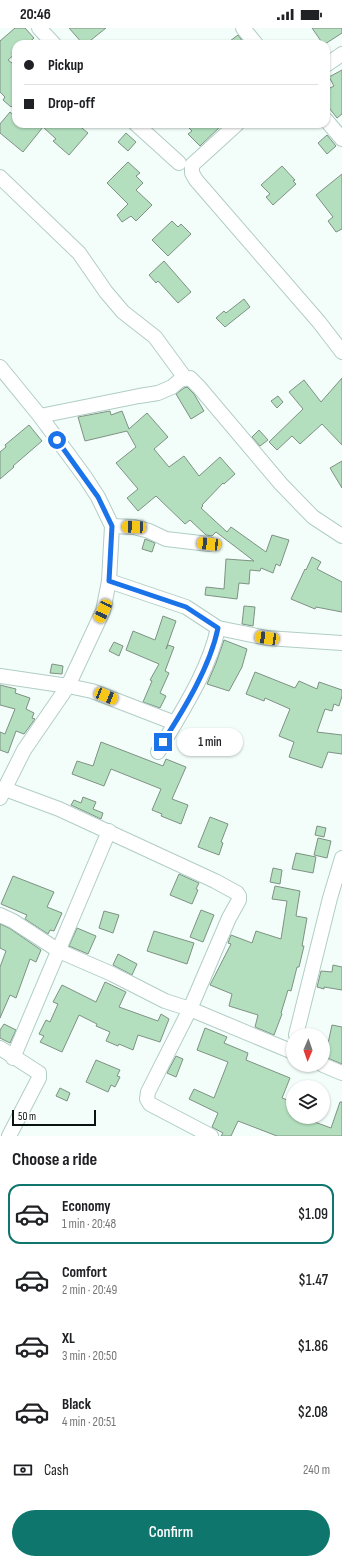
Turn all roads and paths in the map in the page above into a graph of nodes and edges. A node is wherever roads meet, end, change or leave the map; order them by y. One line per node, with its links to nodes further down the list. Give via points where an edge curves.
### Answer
1 (39, 28): 3 (street)
2 (243, 28): 4 (street)
3 (50, 40)
4 (253, 40)
5 (342, 54): 6 (street)
6 (330, 62)
7 (330, 125): 10 (street)
8 (140, 128): 11 (street)
9 (233, 128): 13 (street, via 192,165 192,173)
10 (342, 139)
11 (179, 163)
12 (0, 177): 15 (street, via 79,253 106,292 123,312 155,337)
13 (342, 352)
14 (0, 367): 16 (street)
15 (185, 378): 16 (street, via 158,393); 18 (street, via 190,378 199,386 281,484 313,517)
16 (40, 416): 17 (street, via 98,497)
17 (112, 526): 19 (street, via 134,527 166,539); 20 (street)
18 (342, 536)
19 (209, 544)
20 (109, 581): 21 (street, via 186,607); 24 (street, via 103,611)
21 (218, 628): 22 (street, via 267,638); 25 (street, via 214,646)
22 (342, 643)
23 (0, 676): 24 (street)
24 (68, 686): 25 (street, via 92,691); 27 (street, via 24,750)
25 (175, 724): 26 (street)
26 (158, 752)
27 (2, 794): 28 (street, via 59,809)
28 (109, 831): 31 (street); 32 (street, via 215,881 239,896)
29 (342, 858): 33 (street)
30 (0, 915): 31 (street)
31 (59, 951): 32 (street, via 112,974 164,1002); 36 (street)
32 (190, 1009): 34 (street); 40 (street, via 148,1092 147,1099 150,1104)
33 (298, 1028)
34 (286, 1047)
35 (0, 1048): 36 (street)
36 (13, 1058): 39 (street, via 39,1073 39,1078)
37 (330, 1068): 38 (street)
38 (342, 1073)
39 (9, 1136)
40 (211, 1136)

